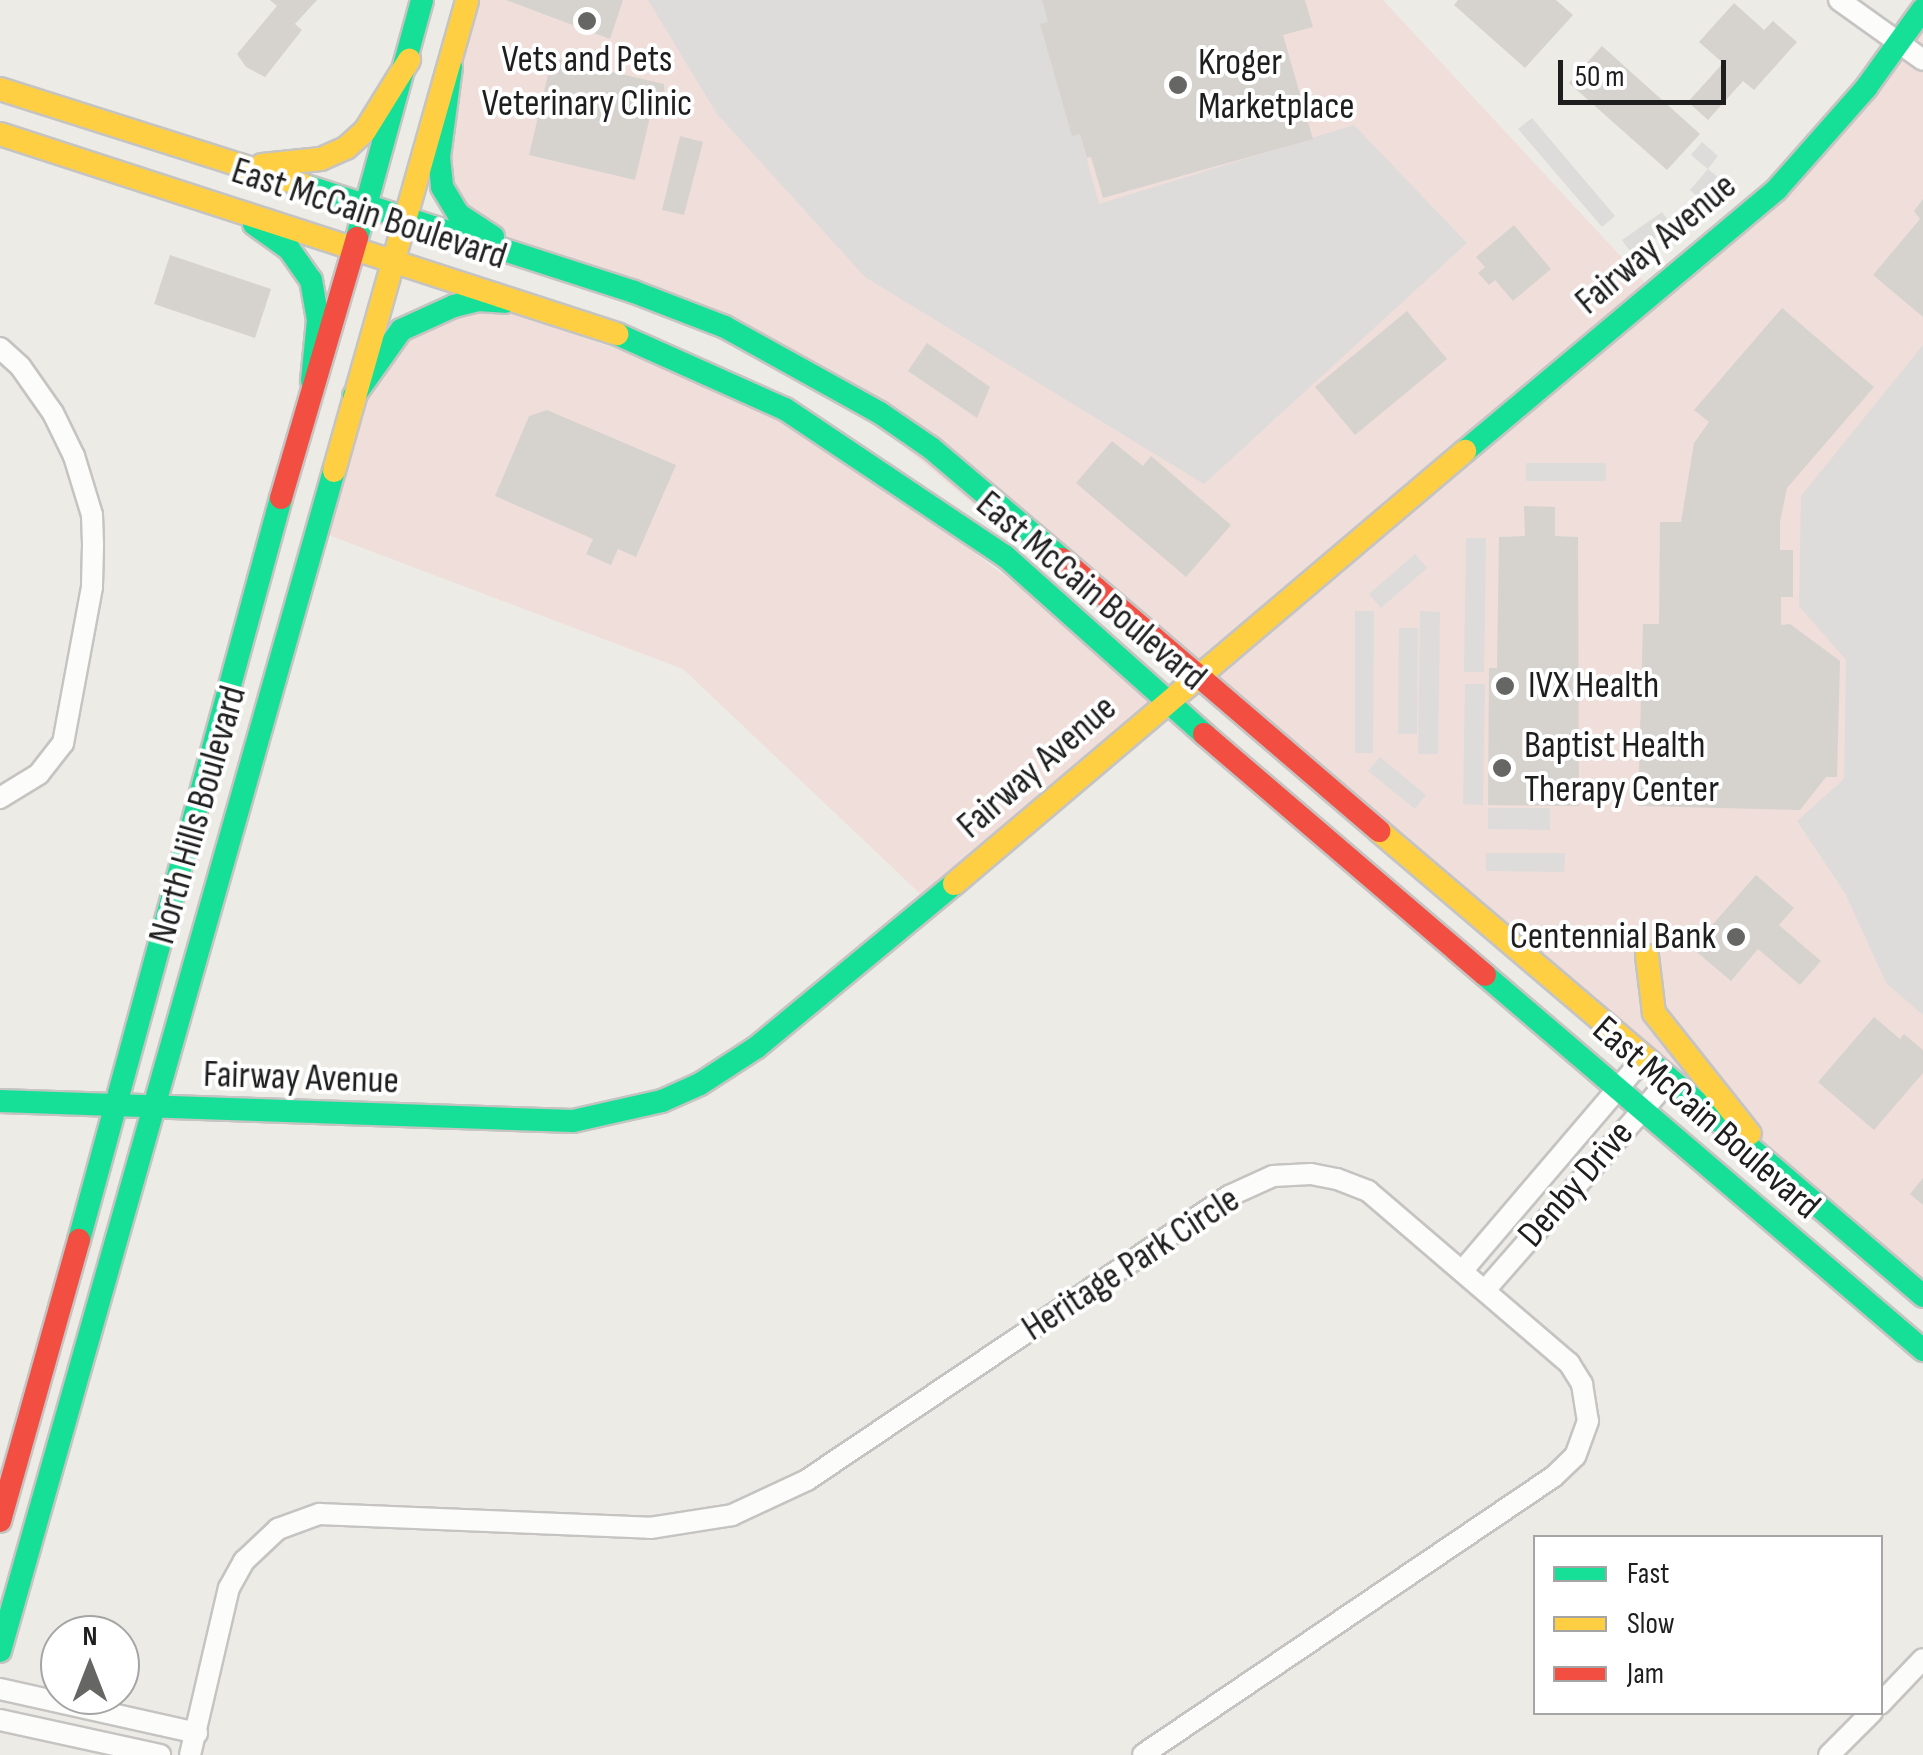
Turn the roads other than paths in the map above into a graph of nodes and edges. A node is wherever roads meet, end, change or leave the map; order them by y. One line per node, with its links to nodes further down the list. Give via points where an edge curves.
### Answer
1 (422, 0): 6 (main road, North Hills Boulevard)
2 (467, 0): 8 (main road, North Hills Boulevard)
3 (1840, 0): 5 (street)
4 (1923, 9): 5 (main road, Fairway Avenue)
5 (1899, 42): 7 (street); 22 (main road, Fairway Avenue, via 1777,188)
6 (409, 60): 11 (main road, via 365,131 346,148 286,165); 13 (main road, North Hills Boulevard)
7 (1923, 60)
8 (451, 67): 14 (main road, North Hills Boulevard); 17 (main road, via 439,157 444,194 458,214)
9 (0, 89): 11 (main road, East McCain Boulevard)
10 (0, 134): 12 (main road, East McCain Boulevard)
11 (249, 164): 13 (main road, East McCain Boulevard)
12 (207, 198): 15 (main road, East McCain Boulevard); 20 (main road, via 289,249 310,280 318,320)
13 (367, 208): 14 (main road, East McCain Boulevard); 15 (main road, North Hills Boulevard)
14 (404, 219): 16 (main road, North Hills Boulevard); 17 (main road, East McCain Boulevard)
15 (355, 247): 16 (main road, East McCain Boulevard); 20 (main road, North Hills Boulevard)
16 (391, 258): 18 (main road, East McCain Boulevard); 21 (main road, North Hills Boulevard)
17 (535, 263): 22 (main road, East McCain Boulevard, via 725,327 880,413)
18 (532, 304): 21 (main road, via 478,300 430,315 401,330); 23 (main road, East McCain Boulevard, via 658,349 785,409 1006,556)
19 (0, 348): 24 (street, via 54,414 74,456 92,515 93,545 92,587 62,743 39,774)
20 (312, 381): 30 (main road, North Hills Boulevard)
21 (354, 396): 31 (main road, North Hills Boulevard)
22 (1198, 674): 23 (main road, Fairway Avenue); 26 (main road, East McCain Boulevard)
23 (1168, 700): 28 (main road, East McCain Boulevard); 31 (main road, Fairway Avenue, via 758,1047 662,1102 572,1121)
24 (0, 798)
25 (1647, 956): 33 (main road, via 1654,1013)
26 (1643, 1059): 27 (main road, East McCain Boulevard); 28 (street, Denby Drive)
27 (1669, 1080): 32 (street, Denby Drive); 33 (main road, East McCain Boulevard)
28 (1618, 1088): 32 (main road, East McCain Boulevard); 34 (street, Denby Drive)
29 (0, 1101): 30 (main road, Fairway Avenue)
30 (116, 1106): 31 (main road, Fairway Avenue); 38 (main road, North Hills Boulevard)
31 (152, 1106): 39 (main road, North Hills Boulevard)
32 (1642, 1109): 35 (street, Denby Drive); 37 (main road, East McCain Boulevard)
33 (1779, 1174): 36 (main road, East McCain Boulevard)
34 (1463, 1270): 35 (street, Heritage Park Circle); 45 (street, Heritage Park Circle, via 1368,1191 1311,1174 1273,1176 1212,1207 808,1480 732,1515 650,1528 381,1514 299,1520 264,1540 228,1588)
35 (1486, 1290): 48 (street, Heritage Park Circle, via 1569,1362 1582,1384 1588,1421 1576,1456)
36 (1923, 1296)
37 (1923, 1350)
38 (0, 1521)
39 (0, 1651)
40 (1923, 1659): 42 (street)
41 (0, 1688): 45 (street)
42 (1883, 1701)
43 (1869, 1715): 49 (street)
44 (0, 1720): 46 (street)
45 (197, 1732): 47 (street, Heritage Park Circle)
46 (160, 1755)
47 (190, 1755)
48 (1143, 1755)
49 (1829, 1755)

